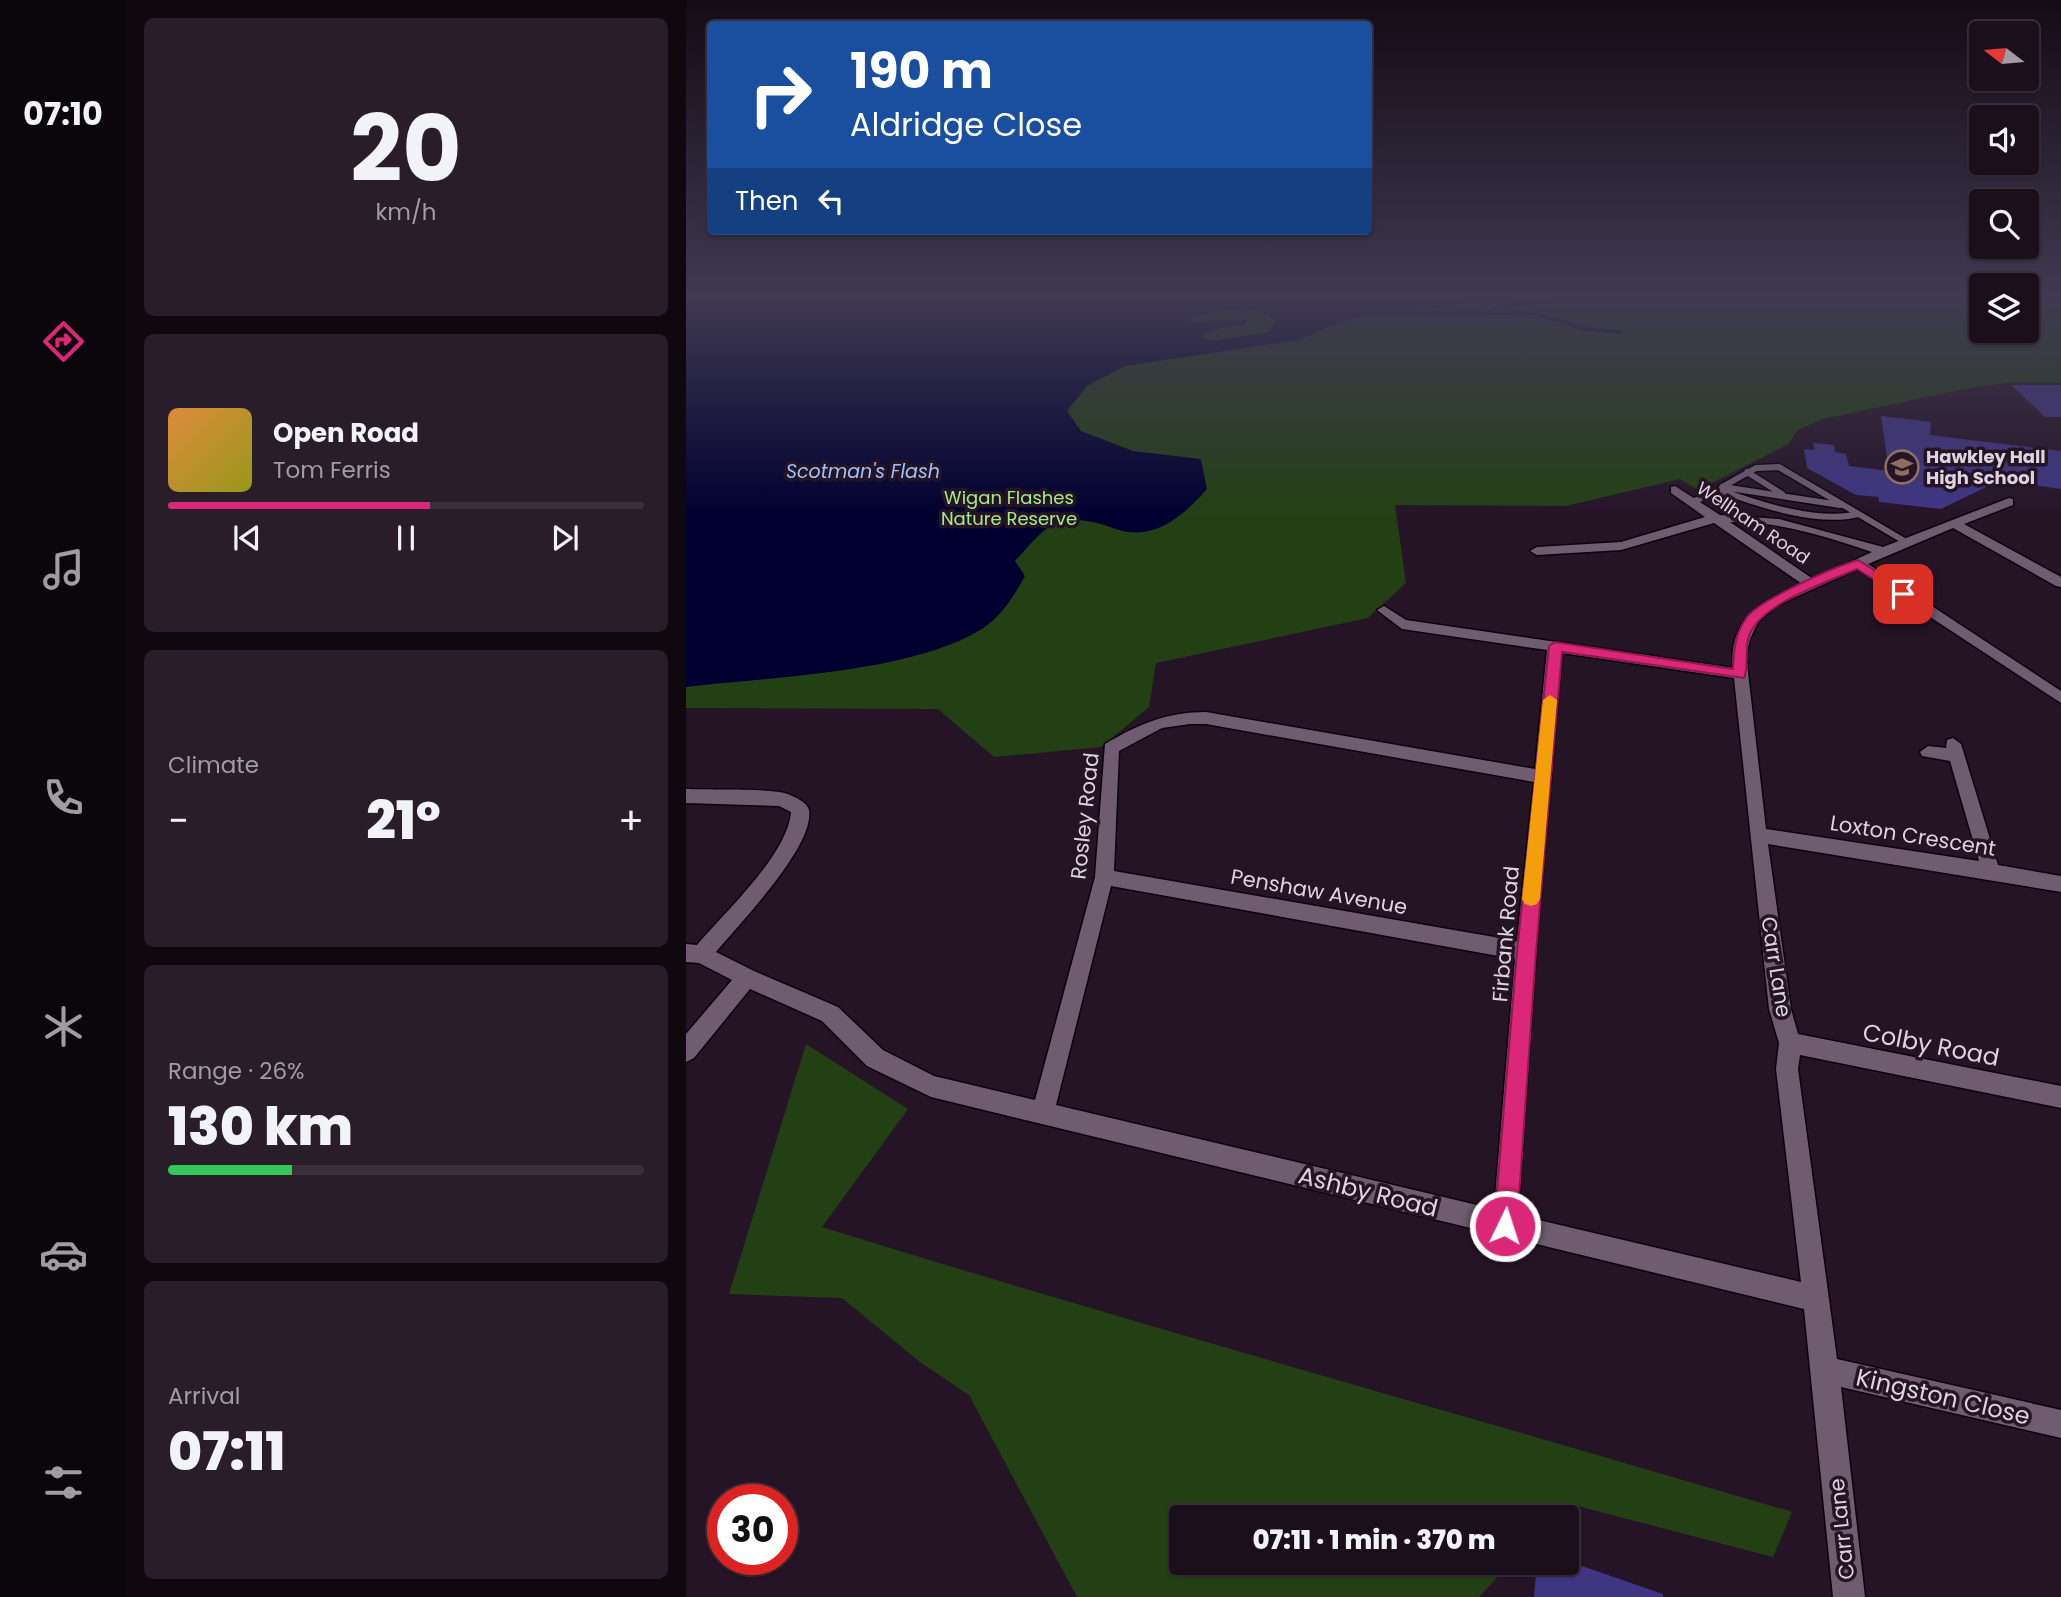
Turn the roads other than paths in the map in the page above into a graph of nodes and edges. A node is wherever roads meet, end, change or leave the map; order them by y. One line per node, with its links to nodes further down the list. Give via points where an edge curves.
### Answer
1 (1747, 472): 2 (lane); 4 (lane); 7 (lane, via 1769,464 1779,467)
2 (1722, 489): 4 (lane); 5 (lane); 8 (lane, via 1759,504 1838,519)
3 (1675, 490): 5 (street, Wellham Road)
4 (1787, 496): 7 (lane)
5 (1691, 502): 9 (street, Wellham Road)
6 (2008, 502): 10 (street, Carr Lane)
7 (1849, 507): 8 (lane)
8 (1858, 514): 11 (lane)
9 (1713, 519): 12 (street, via 1595,551); 13 (street, via 1746,517); 16 (street, Wellham Road)
10 (1954, 524): 11 (street, Carr Lane); 15 (street)
11 (1906, 542): 13 (street, Carr Lane)
12 (1537, 551)
13 (1884, 552): 14 (street, Carr Lane)
14 (1858, 564): 16 (street, Carr Lane); 20 (street)
15 (2061, 583)
16 (1811, 584): 19 (street, Carr Lane, via 1771,603 1753,618 1742,639)
17 (1384, 610): 18 (street, via 1402,624)
18 (1555, 646): 19 (street); 22 (street, Firbank Road)
19 (1739, 674): 24 (street, Carr Lane)
20 (2061, 698)
21 (1928, 752): 25 (street, via 1954,750)
22 (1542, 776): 26 (street, Rosley Road, via 1206,718 1173,718 1111,748); 28 (street, Firbank Road)
23 (686, 796): 29 (street, via 782,799 800,809 799,827 784,857)
24 (1758, 835): 25 (street, Loxton Crescent); 31 (street, Carr Lane, via 1780,1009)
25 (1991, 871): 27 (street, Loxton Crescent)
26 (1104, 877): 28 (street, Penshaw Avenue); 34 (street, Rosley Road)
27 (2061, 884)
28 (1526, 952): 35 (street, Firbank Road)
29 (694, 954): 30 (street, Ashby Road)
30 (747, 978): 32 (street); 34 (street, Ashby Road, via 830,1014 875,1058 931,1086)
31 (1790, 1043): 33 (street, Colby Road); 36 (street, Carr Lane, via 1787,1069)
32 (686, 1051)
33 (2061, 1097)
34 (1043, 1112): 35 (street, Ashby Road)
35 (1505, 1226): 36 (street, Ashby Road)
36 (1816, 1299): 37 (street, Carr Lane)
37 (1825, 1370): 38 (street, Kingston Close); 39 (street, Carr Lane)
38 (2061, 1424)
39 (1849, 1597)

